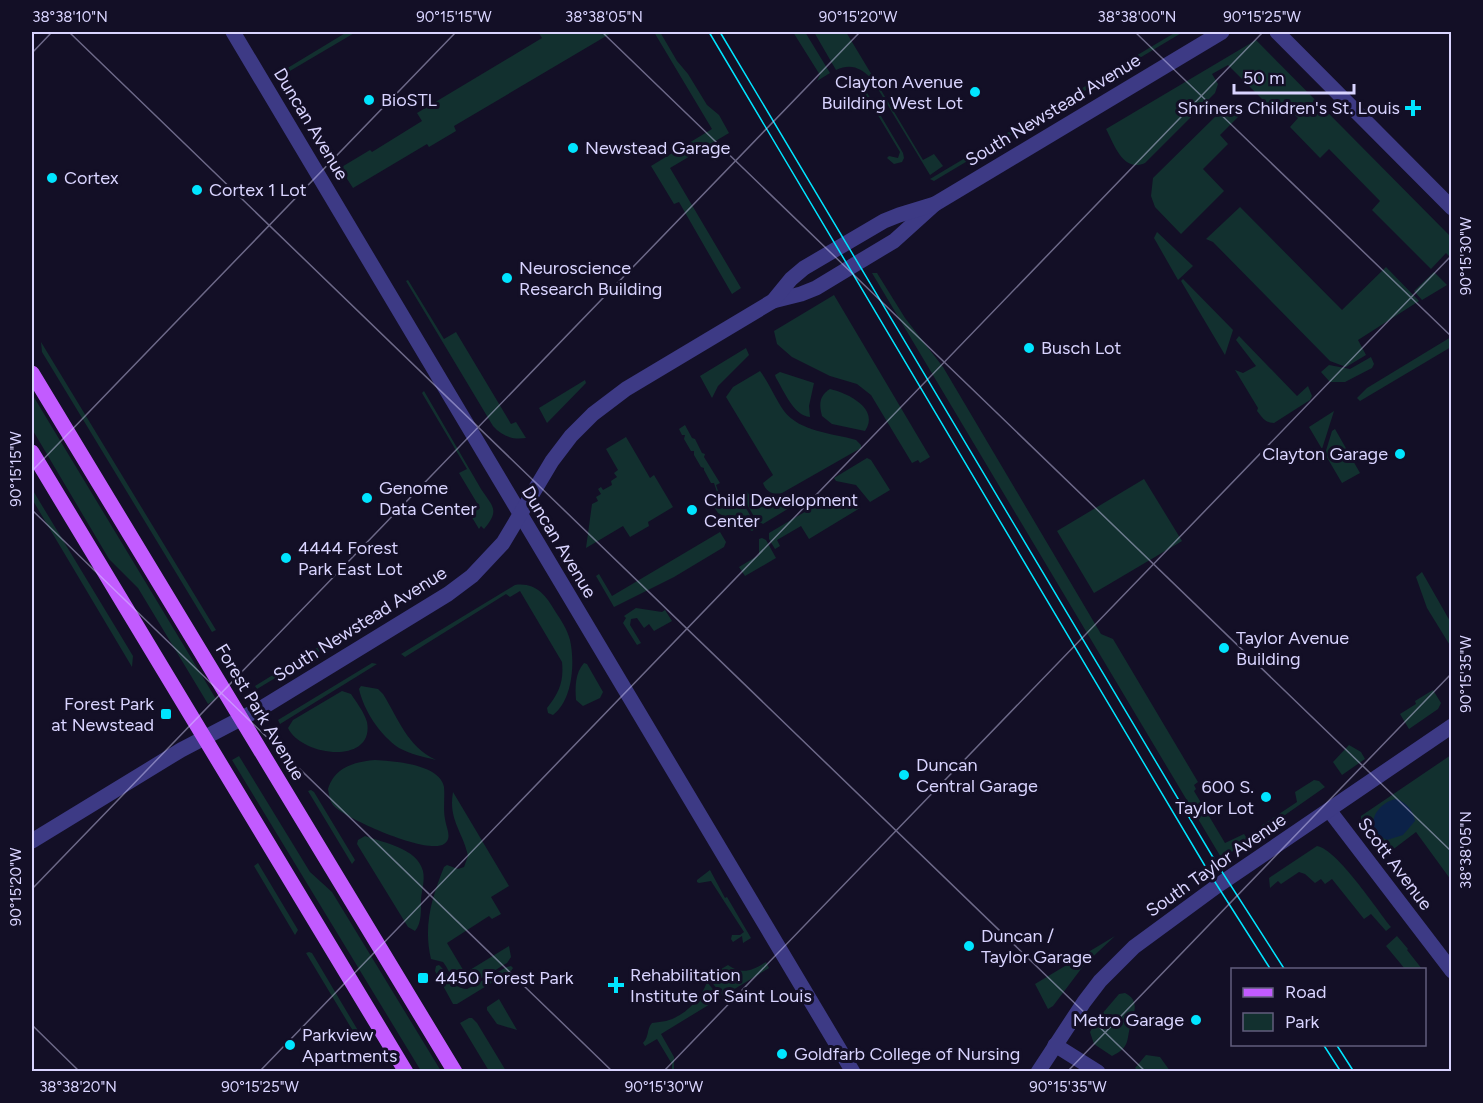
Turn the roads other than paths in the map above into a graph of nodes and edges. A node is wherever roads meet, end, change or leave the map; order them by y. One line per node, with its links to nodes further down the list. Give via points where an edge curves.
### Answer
1 (233, 32): 9 (street, Duncan Avenue)
2 (1222, 32): 4 (street, South Newstead Avenue)
3 (1277, 32): 5 (street)
4 (935, 204): 6 (street, South Newstead Avenue, via 894,241 816,288); 6 (street, South Newstead Avenue, via 884,222 804,268)
5 (1452, 208)
6 (773, 301): 9 (street, South Newstead Avenue, via 626,389 593,414 563,446)
7 (32, 373): 10 (main road, Forest Park Avenue)
8 (32, 452): 12 (main road)
9 (521, 516): 10 (street, South Newstead Avenue, via 499,549 461,585); 19 (street, Duncan Avenue)
10 (242, 718): 12 (street, South Newstead Avenue); 18 (main road, Forest Park Avenue)
11 (1452, 726): 13 (street, South Taylor Avenue)
12 (204, 738): 14 (street, South Newstead Avenue); 17 (main road)
13 (1329, 810): 15 (street, Scott Avenue); 16 (street, South Taylor Avenue, via 1134,947 1100,981)
14 (32, 841)
15 (1452, 971)
16 (1055, 1045): 20 (street, South Taylor Avenue); 21 (street)
17 (406, 1071)
18 (455, 1071)
19 (853, 1071)
20 (1038, 1071)
21 (1098, 1071)

